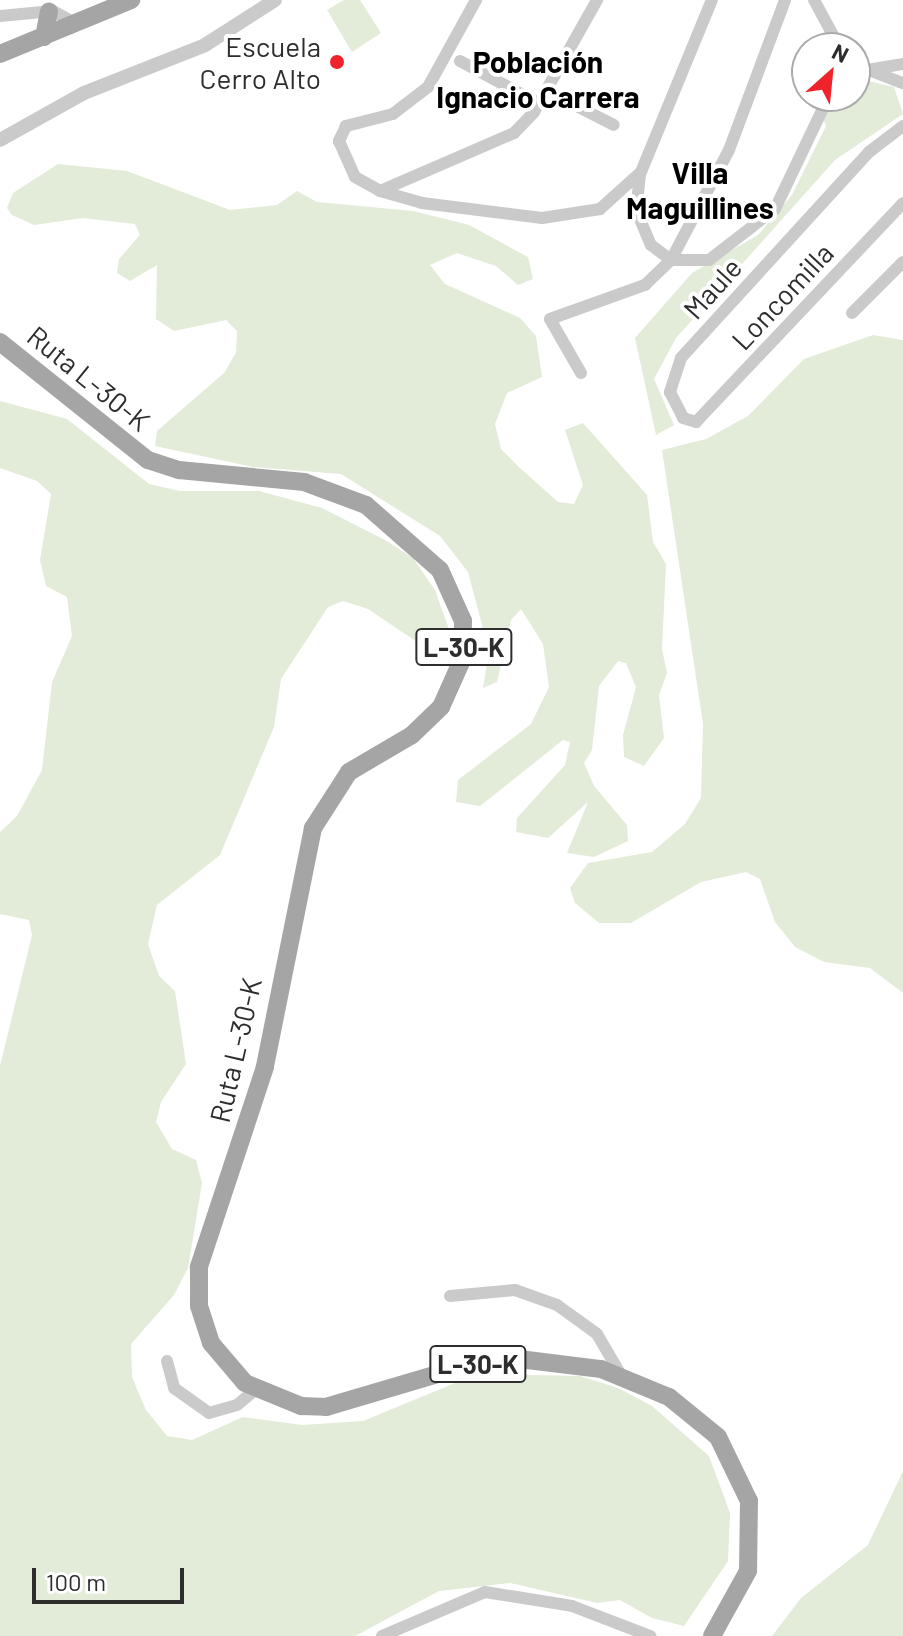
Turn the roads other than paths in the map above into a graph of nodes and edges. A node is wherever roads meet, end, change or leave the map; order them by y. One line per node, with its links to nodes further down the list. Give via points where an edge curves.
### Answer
1 (131, 0): 10 (main road)
2 (275, 0): 24 (street, via 192,51 84,93)
3 (476, 0): 26 (street, via 444,65 421,95 393,114 340,133 355,177)
4 (597, 0): 19 (street)
5 (712, 0): 25 (street)
6 (785, 0): 28 (street, via 729,150)
7 (814, 0): 11 (street)
8 (49, 11): 9 (street); 10 (street); 12 (main road)
9 (0, 16)
10 (75, 23): 12 (main road)
11 (831, 32)
12 (44, 37): 13 (main road)
13 (0, 54)
14 (460, 61): 20 (street)
15 (903, 64): 16 (street)
16 (871, 69)
17 (871, 74): 18 (street)
18 (903, 83)
19 (545, 90): 20 (street); 22 (street)
20 (538, 103): 26 (street, via 507,139)
21 (822, 112): 28 (street, via 787,191 768,217 709,260)
22 (614, 125)
23 (903, 126): 33 (street, Maule, via 869,152 681,358 670,392 676,411)
24 (0, 140)
25 (641, 172): 26 (street, via 607,205 572,216 497,216); 28 (street, via 638,219 651,245)
26 (380, 191)
27 (903, 203): 33 (street, Loncomilla)
28 (671, 260): 32 (street, via 645,285 550,319)
29 (903, 262): 30 (street)
30 (852, 313)
31 (0, 342): 37 (main road, Ruta L-30-K / L-30-K, via 148,460 179,470 304,482 366,505 440,570 460,610 462,660 448,697 412,735 349,772 324,804 310,841 265,1067 197,1280 211,1343)
32 (581, 373)
33 (696, 422)
34 (450, 1296): 36 (street, via 515,1290 557,1305 597,1334)
35 (167, 1361): 37 (street, via 174,1388 209,1413 237,1405)
36 (621, 1375): 37 (main road, Ruta L-30-K / L-30-K, via 519,1359 458,1368 326,1407 289,1404); 40 (main road, Ruta L-30-K / L-30-K, via 698,1416 727,1448 746,1487 751,1557 738,1598)
37 (255, 1390)
38 (382, 1636): 39 (street, via 485,1592 572,1606)
39 (650, 1636)
40 (712, 1636)

